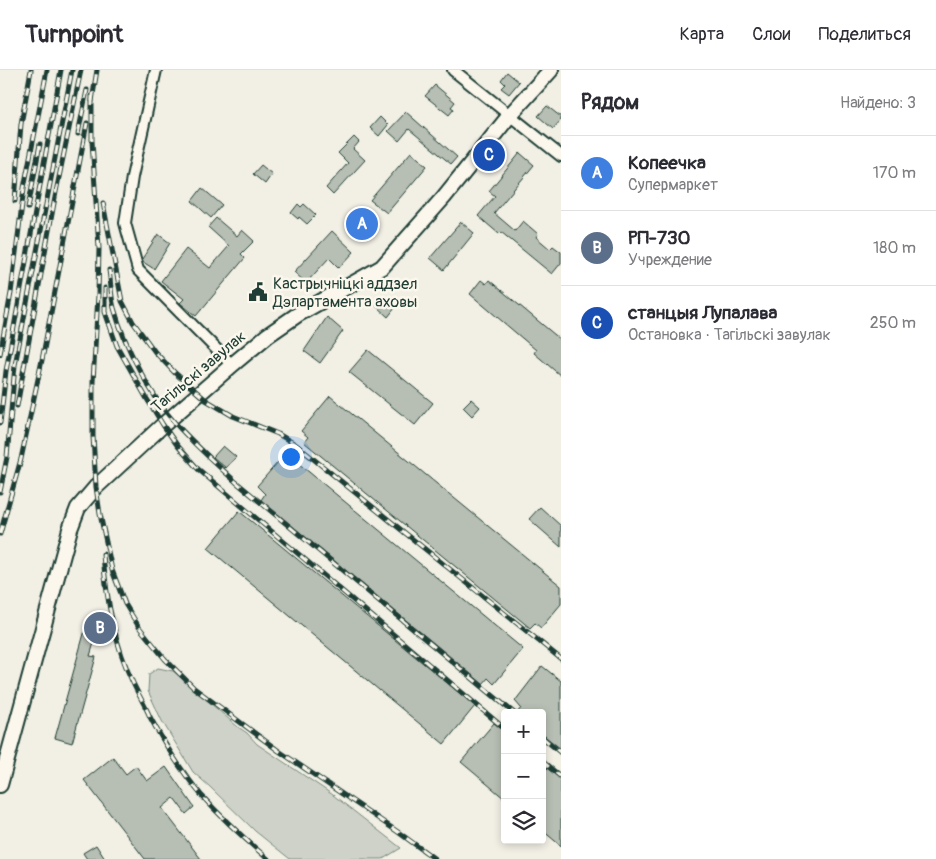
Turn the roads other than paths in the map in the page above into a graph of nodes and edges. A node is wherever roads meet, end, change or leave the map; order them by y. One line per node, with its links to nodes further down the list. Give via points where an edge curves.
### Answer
1 (156, 70): 6 (street, via 132,177 126,224 138,270)
2 (453, 70): 4 (street)
3 (551, 70): 4 (main road, Тагільскі завулак)
4 (510, 115): 5 (street); 6 (main road, Тагільскі завулак, via 382,268 297,315)
5 (561, 156)
6 (232, 365): 7 (main road, Тагільскі завулак, via 157,430 78,508)
7 (0, 785)

